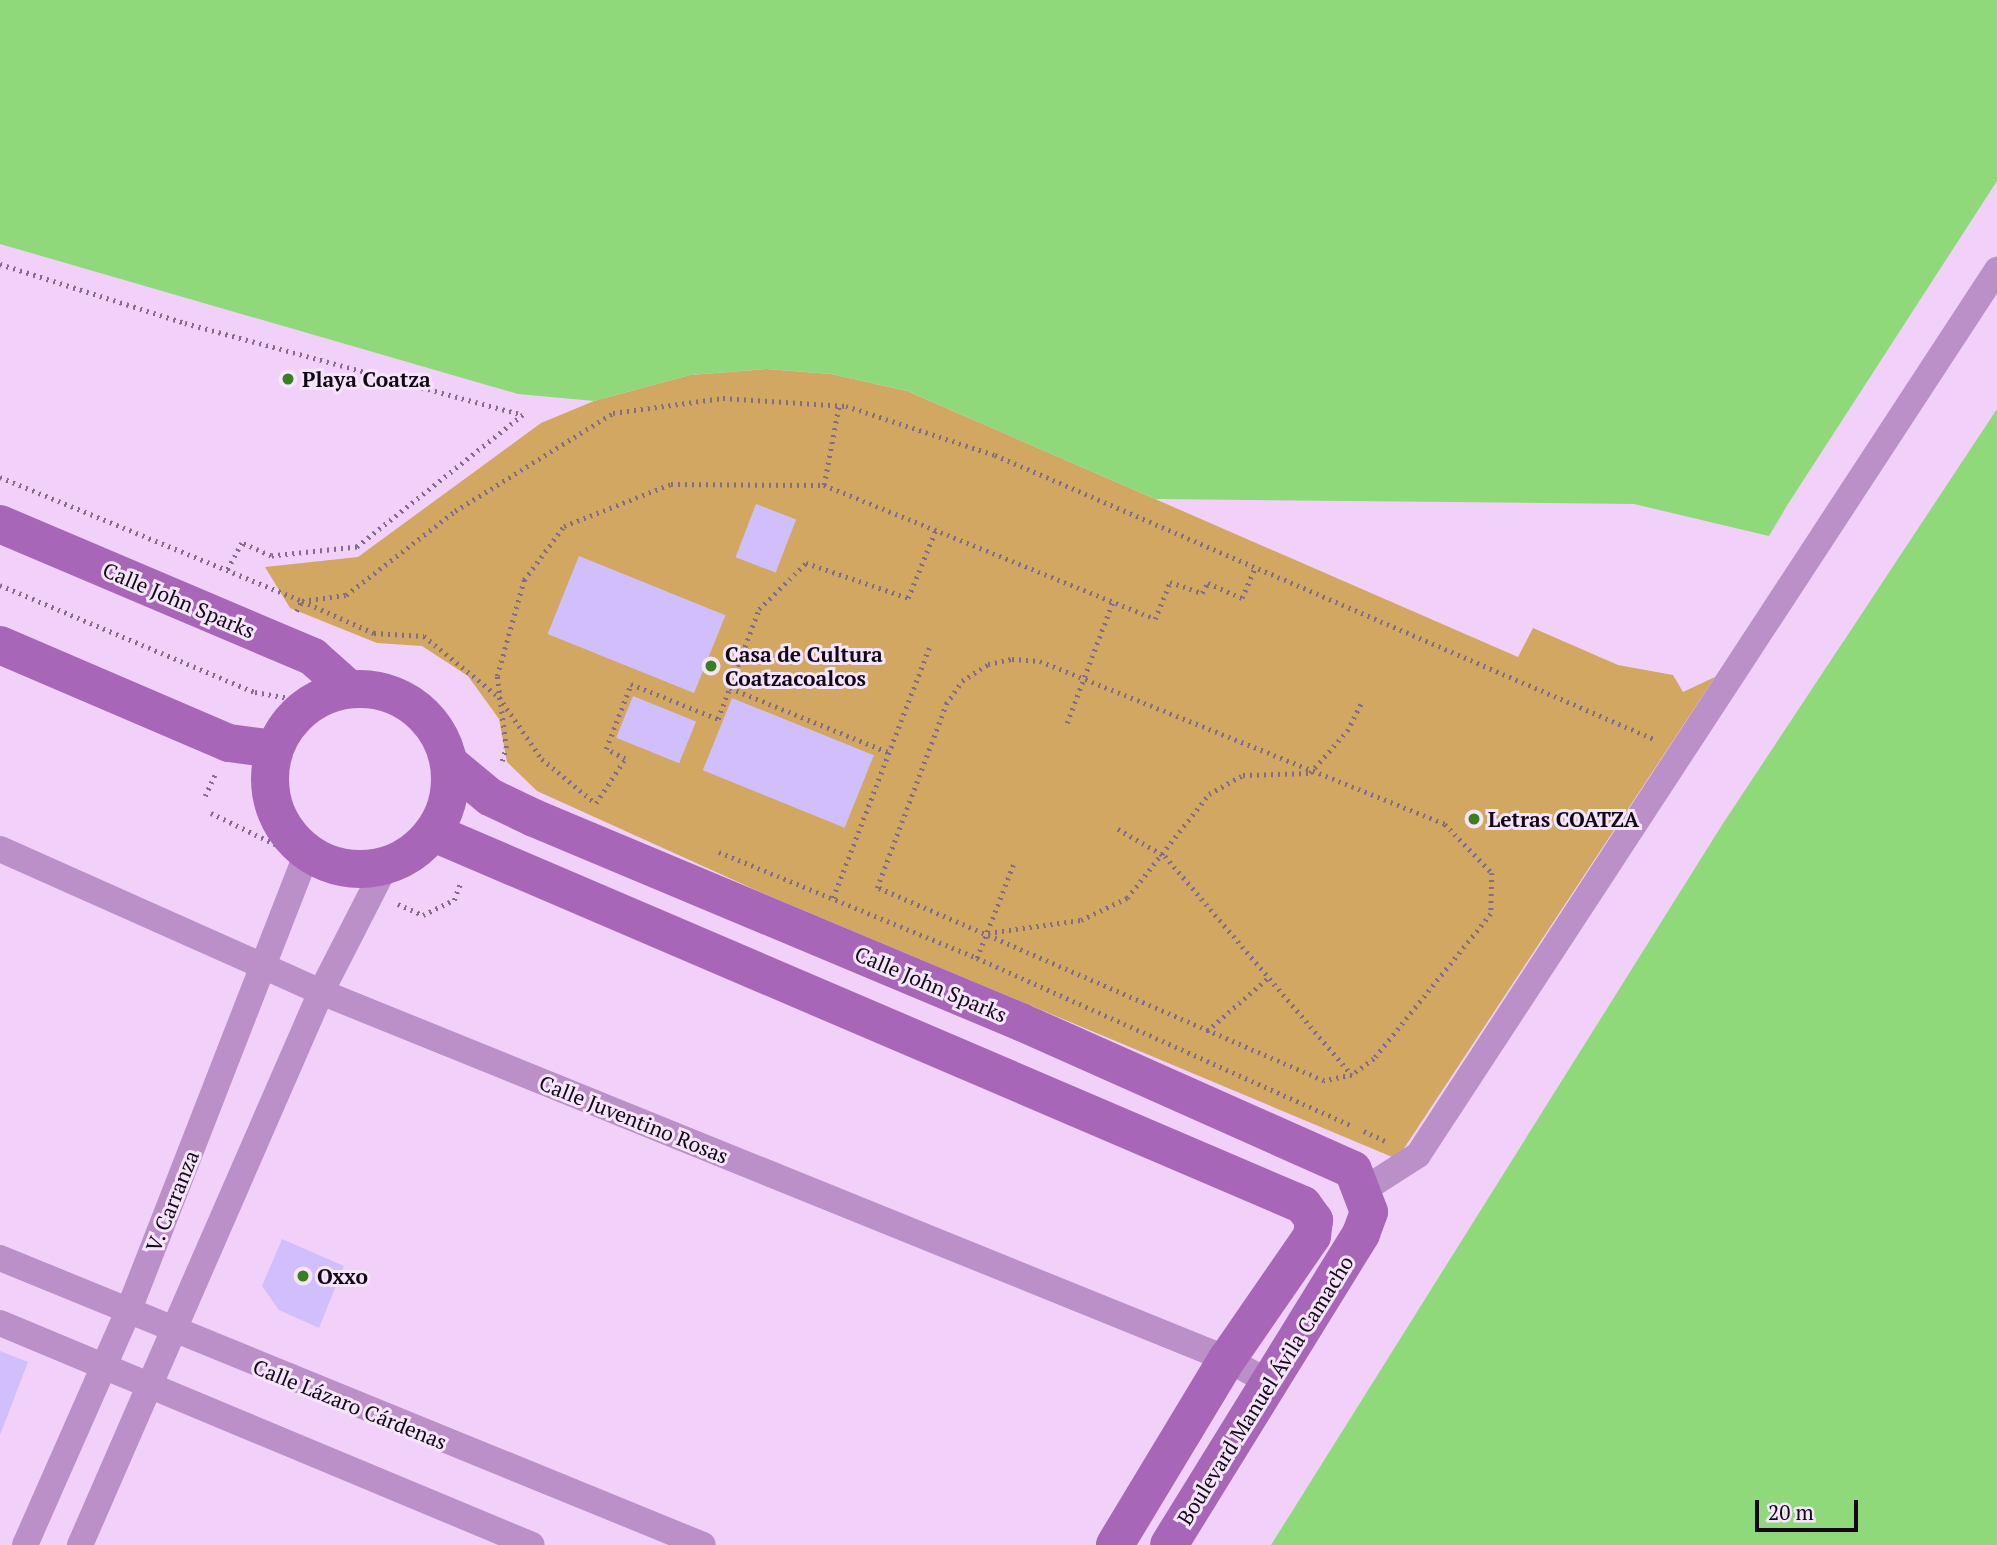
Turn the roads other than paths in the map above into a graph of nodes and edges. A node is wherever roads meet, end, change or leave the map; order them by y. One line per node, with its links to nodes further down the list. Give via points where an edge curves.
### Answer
1 (1997, 270): 13 (street, via 1418,1155)
2 (0, 524): 4 (main road, Calle John Sparks, via 313,657)
3 (0, 645): 5 (main road, via 229,743)
4 (349, 689): 5 (main road, via 311,702); 6 (main road, via 373,689 415,706 432,722)
5 (274, 749): 9 (main road, via 273,806)
6 (450, 764): 7 (main road, via 451,789); 13 (main road, Calle John Sparks, via 490,797 1283,1137 1353,1170)
7 (434, 833): 10 (main road); 18 (main road, Boulevard Manuel Ávila Camacho, via 1303,1205 1314,1220 1312,1236)
8 (0, 849): 11 (street, Calle Juventino Rosas)
9 (306, 855): 10 (main road); 11 (street, V. Carranza)
10 (378, 879): 12 (street)
11 (266, 966): 12 (street, Calle Juventino Rosas); 15 (street, V. Carranza)
12 (321, 992): 17 (street); 18 (street, Calle Juventino Rosas)
13 (1365, 1189): 20 (main road, Boulevard Manuel Ávila Camacho, via 1369,1212 1361,1234)
14 (0, 1258): 15 (street, Calle Lázaro Cárdenas)
15 (128, 1312): 17 (street, Calle Lázaro Cárdenas); 19 (street, V. Carranza)
16 (0, 1323): 19 (street)
17 (172, 1332): 21 (street); 25 (street, Calle Lázaro Cárdenas)
18 (1227, 1359): 20 (street, Calle Juventino Rosas); 26 (main road, Boulevard Manuel Ávila Camacho)
19 (103, 1367): 21 (street); 22 (street, V. Carranza)
20 (1270, 1383): 27 (main road, Boulevard Manuel Ávila Camacho)
21 (147, 1385): 23 (street); 24 (street)
22 (25, 1545)
23 (80, 1545)
24 (532, 1545)
25 (703, 1545)
26 (1115, 1545)
27 (1168, 1545)

